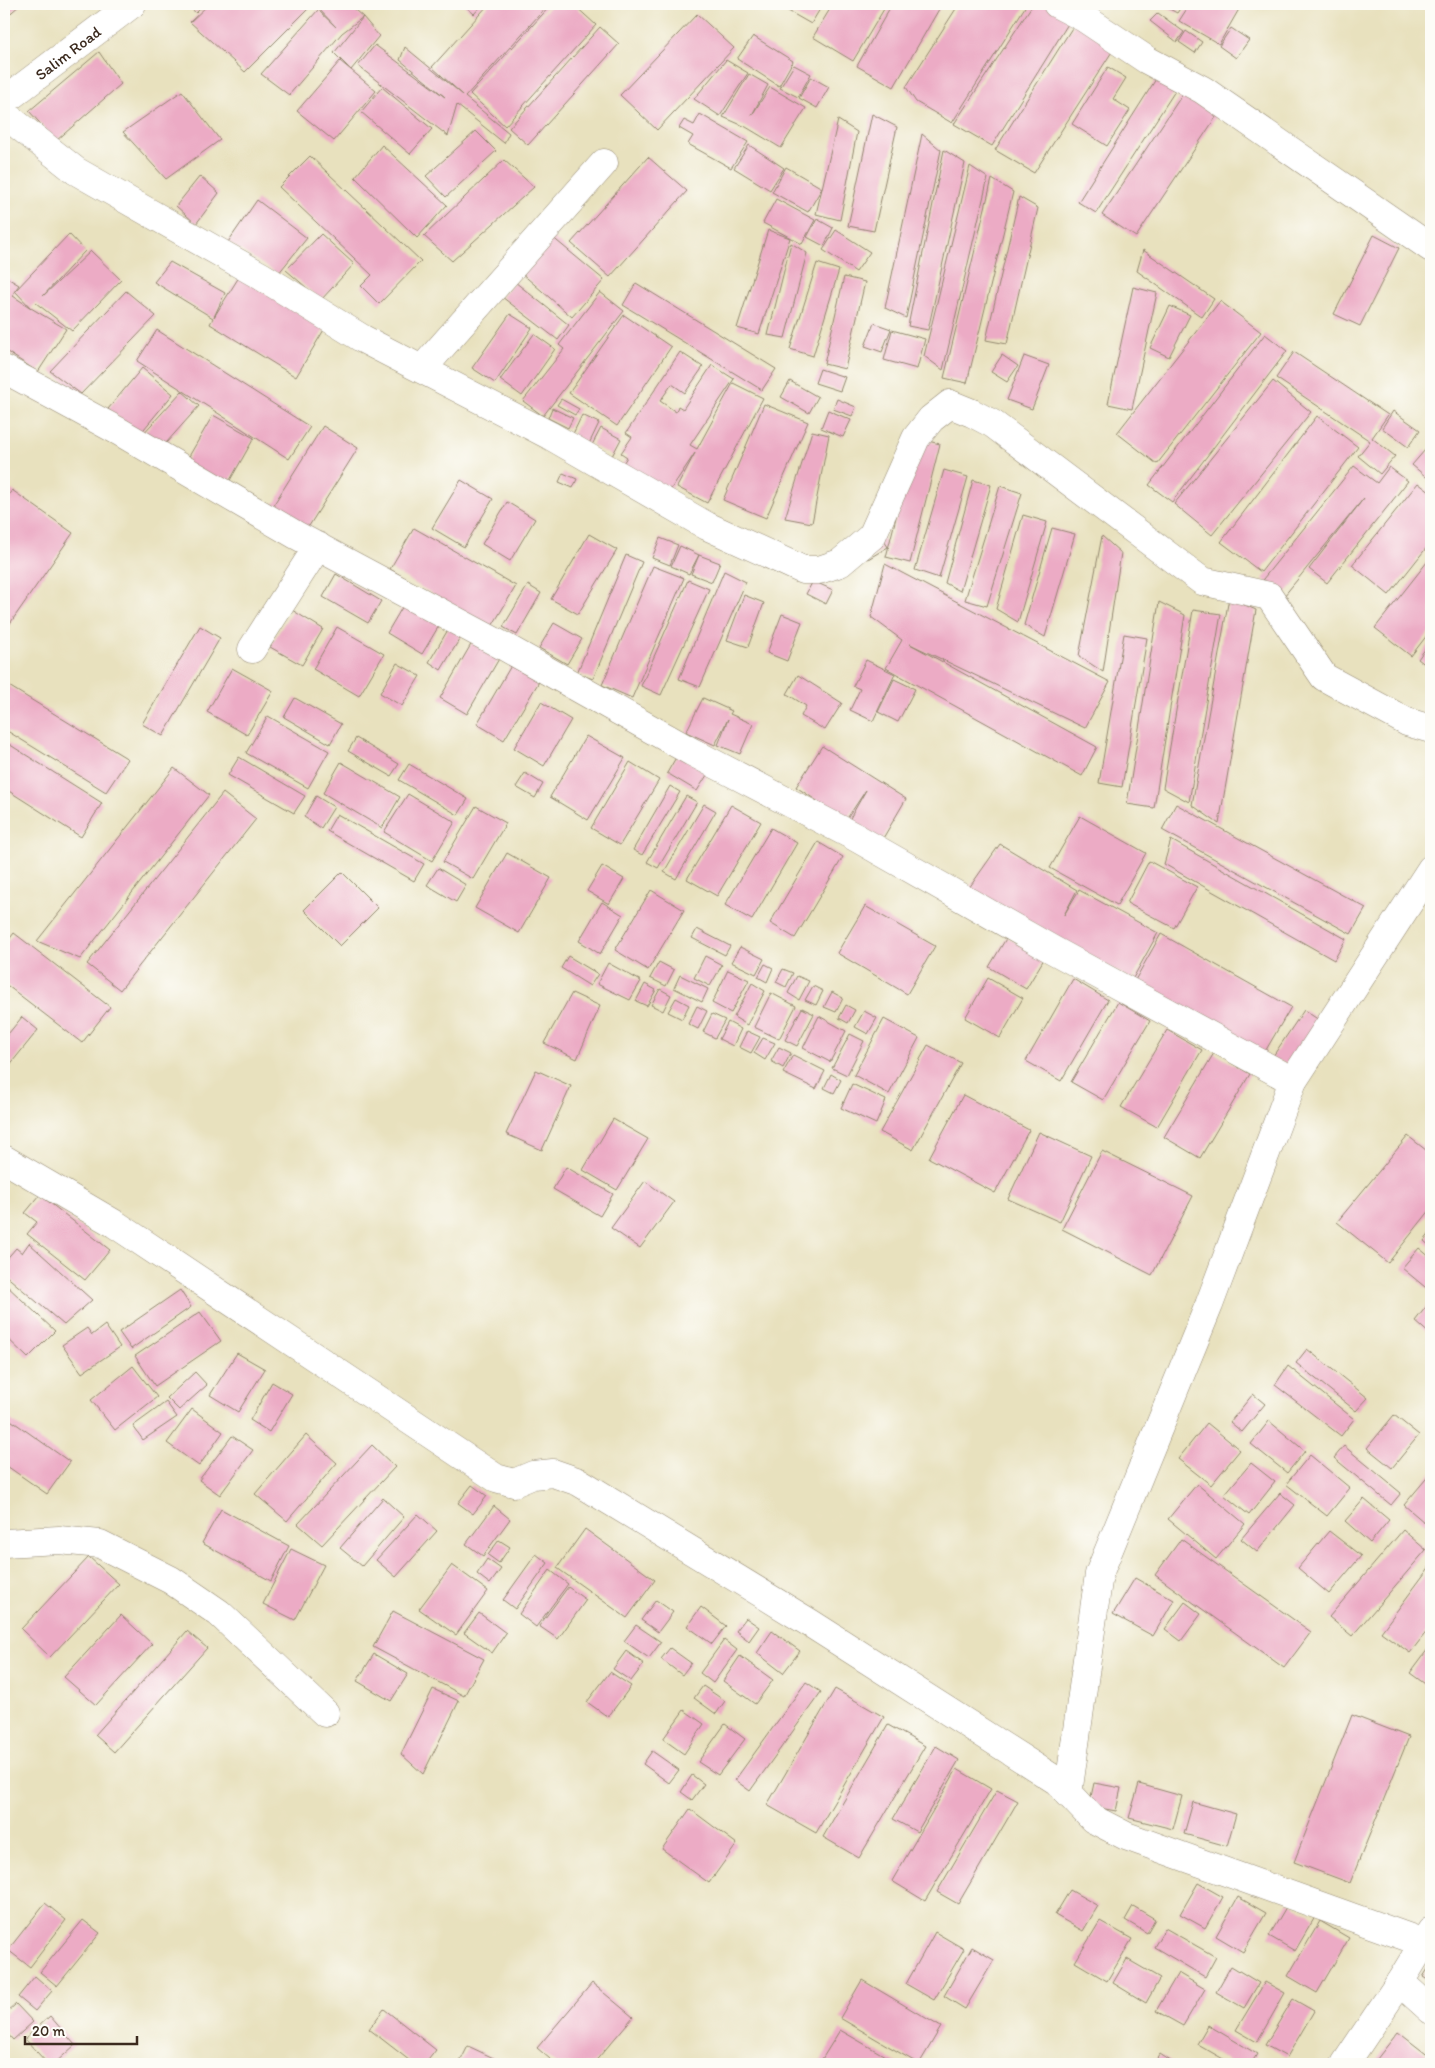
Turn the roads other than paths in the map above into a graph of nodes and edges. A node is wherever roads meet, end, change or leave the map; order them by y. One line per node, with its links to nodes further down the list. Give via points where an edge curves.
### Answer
1 (132, 4): 3 (street, Salim Road)
2 (1057, 4): 6 (street, via 1147,60 1203,90)
3 (4, 101)
4 (4, 114): 8 (street, via 100,186 261,276 363,339)
5 (604, 163): 8 (street)
6 (1431, 248)
7 (4, 369): 9 (street)
8 (422, 369): 11 (street, via 549,435 707,526 803,570 818,570 840,563 872,536 916,438 950,404 993,424 1202,581 1268,596 1324,677 1407,722)
9 (318, 546): 10 (street); 13 (street, via 692,752 855,837)
10 (252, 649)
11 (1431, 729)
12 (1431, 869): 13 (street)
13 (1292, 1081): 17 (street, via 1209,1305 1099,1574)
14 (4, 1159): 17 (street, via 115,1224 496,1478 514,1483 533,1475 553,1473 579,1482 810,1623 1057,1781)
15 (4, 1543): 16 (street, via 58,1540 100,1544 171,1580 218,1612)
16 (325, 1713)
17 (1068, 1794): 18 (street, via 1093,1819 1126,1836)
18 (1428, 1937): 19 (street)
19 (1400, 1982): 20 (street); 21 (street)
20 (1431, 2010)
21 (1345, 2064)

